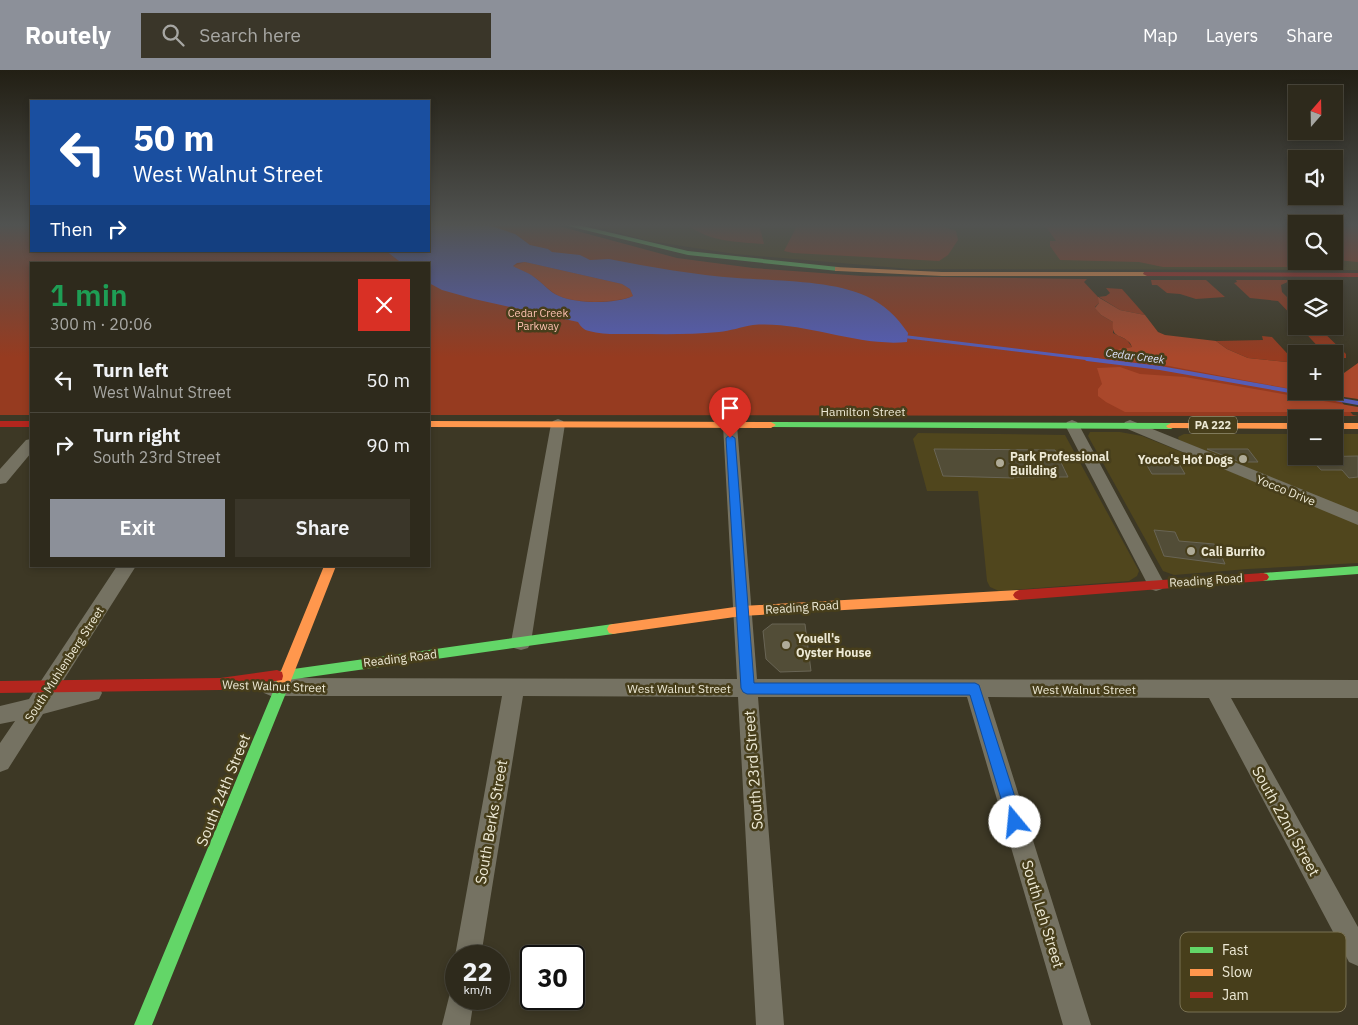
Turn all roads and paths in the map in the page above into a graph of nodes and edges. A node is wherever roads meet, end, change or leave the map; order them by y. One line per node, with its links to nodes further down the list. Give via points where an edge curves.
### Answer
1 (843, 269): 2 (street, via 988,274)
2 (1358, 275)
3 (0, 424): 4 (street)
4 (30, 424)
5 (430, 424): 6 (street, Hamilton Street / PA 222)
6 (558, 424): 7 (street, Hamilton Street / PA 222); 21 (street)
7 (730, 425): 8 (street, Hamilton Street / PA 222); 20 (street, South 23rd Street)
8 (1072, 425): 9 (street, Hamilton Street / PA 222); 19 (street)
9 (1130, 425): 10 (street, Hamilton Street / PA 222); 15 (street, Yocco Drive)
10 (1288, 426)
11 (1343, 426): 12 (street)
12 (1358, 426)
13 (30, 445): 14 (street)
14 (0, 479)
15 (1358, 519)
16 (126, 567): 25 (street, South Muhlenberg Street)
17 (330, 567): 22 (street, South 24th Street)
18 (1358, 570): 19 (street, Reading Road)
19 (1156, 584): 20 (street, Reading Road, via 1042,594)
20 (742, 611): 21 (street, Reading Road); 28 (street, South 23rd Street)
21 (522, 642): 22 (street, Reading Road)
22 (284, 680): 23 (street, West Walnut Street); 27 (street, West Walnut Street); 38 (street, South 24th Street)
23 (220, 684): 26 (street, West Walnut Street)
24 (0, 687): 25 (street, West Walnut Street)
25 (49, 687): 26 (street, West Walnut Street); 32 (street, South Muhlenberg Street)
26 (116, 687): 32 (street)
27 (514, 688): 28 (street, West Walnut Street); 35 (street, South Berks Street)
28 (747, 688): 29 (street, West Walnut Street); 40 (street, South 23rd Street)
29 (975, 689): 30 (street, West Walnut Street); 41 (street, South Leh Street)
30 (1215, 689): 31 (street, West Walnut Street); 36 (street, South 22nd Street)
31 (1358, 690)
32 (36, 706): 33 (street); 34 (street, South Muhlenberg Street)
33 (0, 715)
34 (0, 762)
35 (470, 945)
36 (1358, 952)
37 (459, 1010): 39 (street)
38 (143, 1025)
39 (456, 1025)
40 (770, 1025)
41 (1077, 1025)

